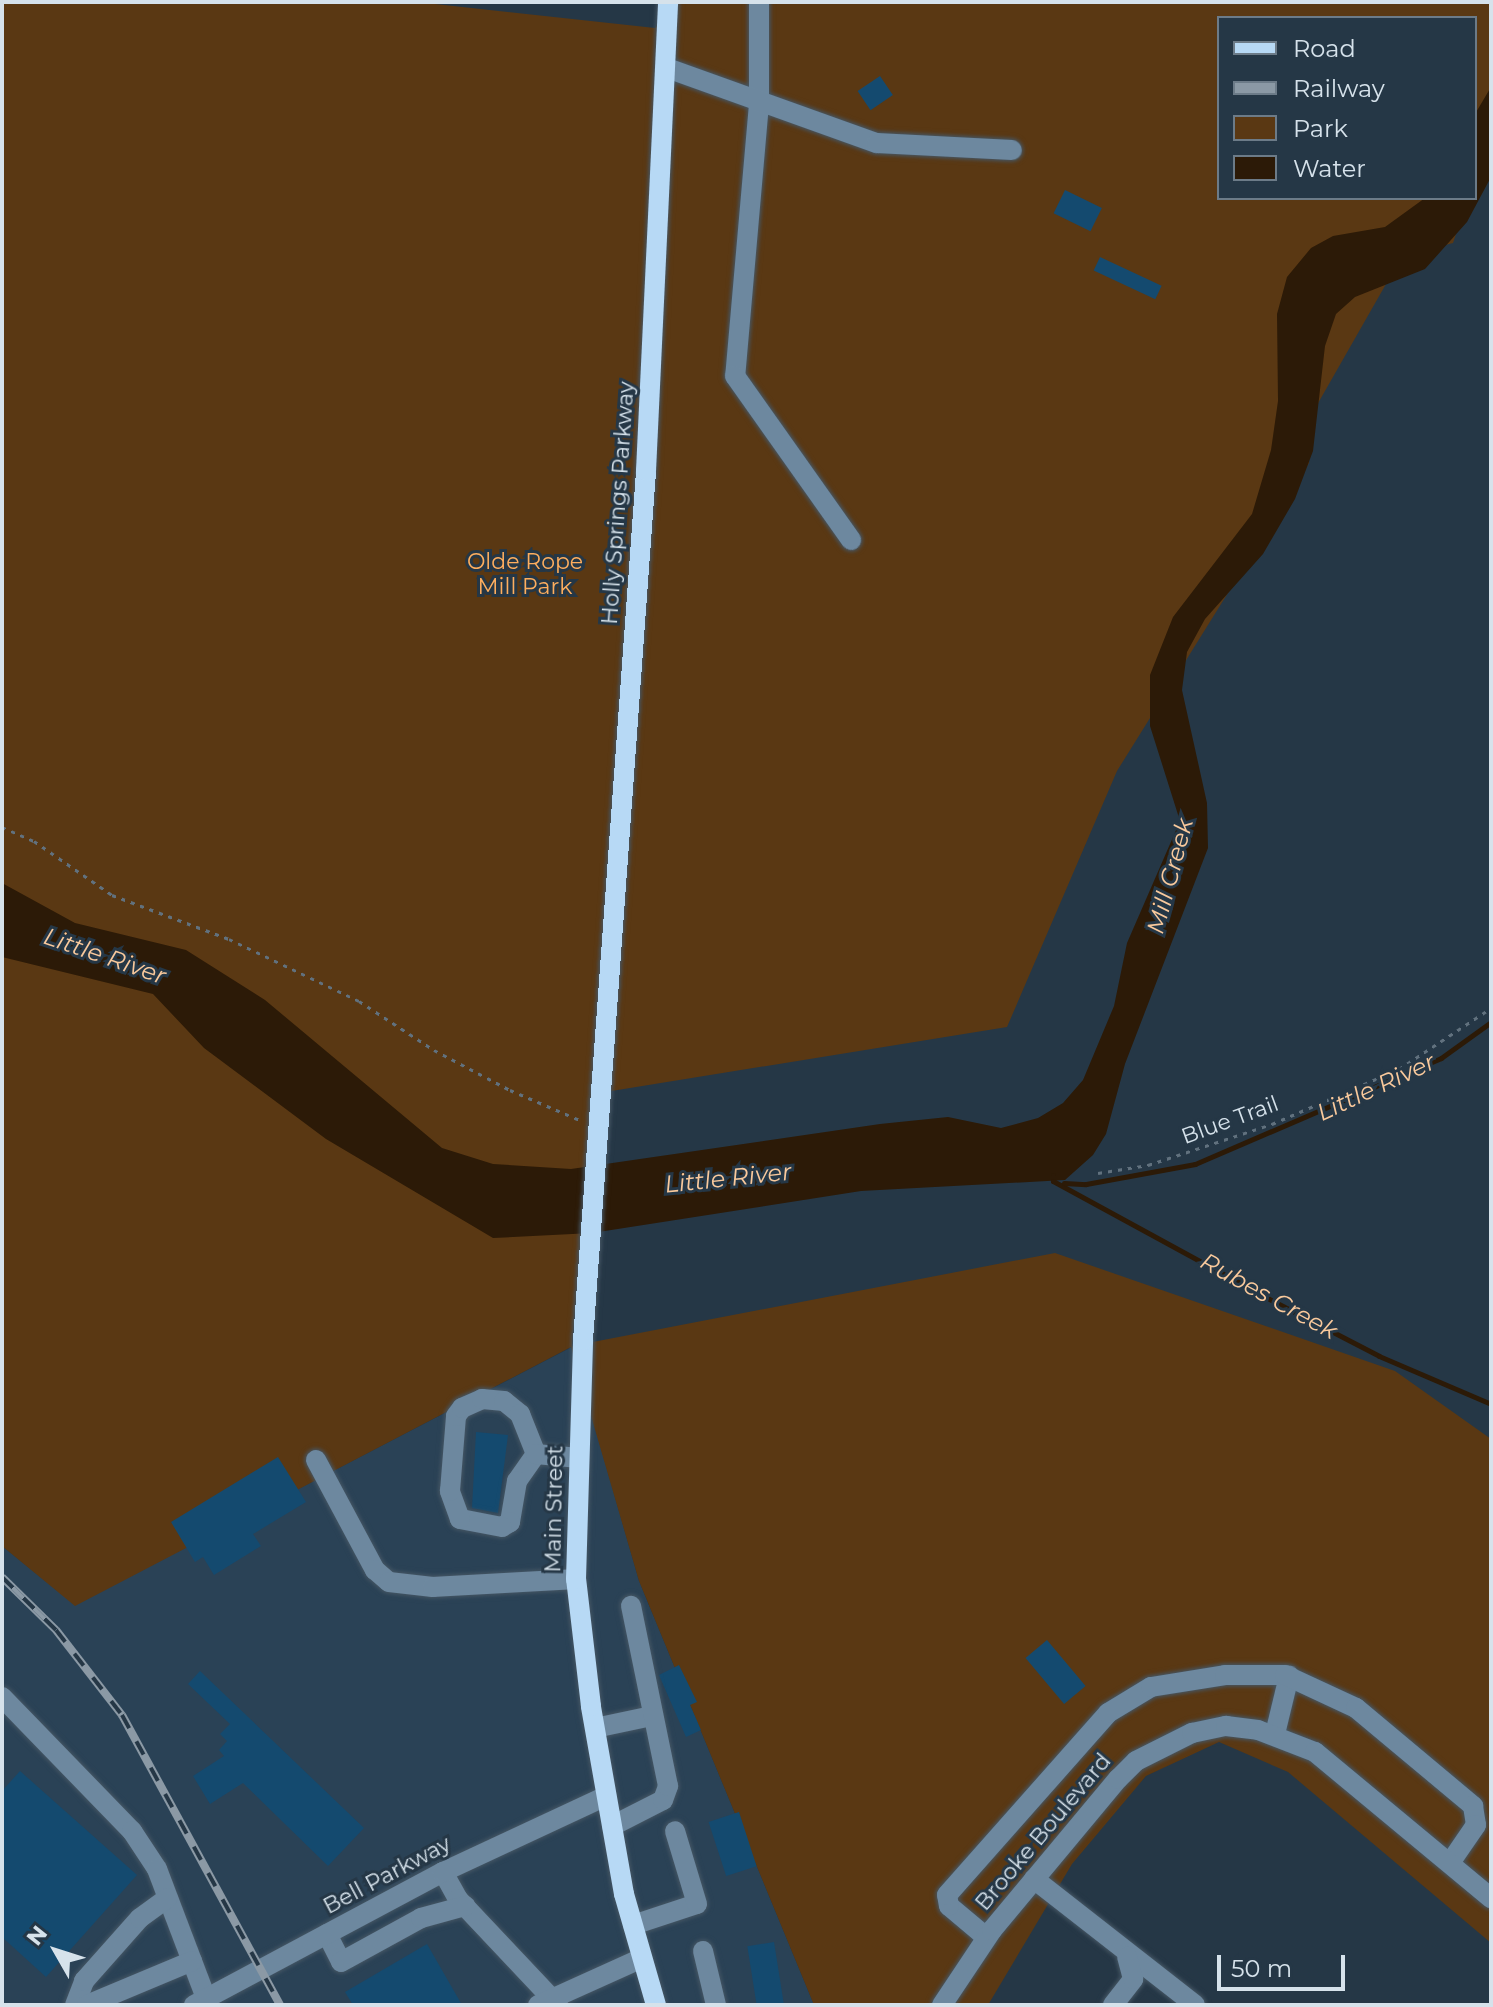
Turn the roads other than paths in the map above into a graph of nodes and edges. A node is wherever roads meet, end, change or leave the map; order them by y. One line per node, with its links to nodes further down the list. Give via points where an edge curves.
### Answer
1 (668, 2): 3 (main road, Holly Springs Parkway)
2 (759, 2): 4 (street)
3 (667, 68): 4 (street); 7 (main road, Holly Springs Parkway, via 646,471)
4 (759, 104): 5 (street, via 877,143); 6 (street, via 735,376)
5 (1012, 150)
6 (851, 540)
7 (608, 1007): 9 (main road, Main Street)
8 (536, 1454): 8 (street, via 520,1414 504,1401 482,1399 462,1408 456,1416 450,1491 460,1519 502,1527 510,1522 517,1481); 9 (street)
9 (579, 1458): 11 (main road, Main Street)
10 (316, 1460): 11 (street, via 375,1570 389,1582 433,1587)
11 (576, 1579): 16 (main road, Main Street)
12 (631, 1606): 15 (street)
13 (1289, 1676): 17 (street); 21 (street, via 1356,1708 1473,1806 1476,1825); 29 (street, via 1225,1675 1151,1687 1108,1713 947,1895 949,1906)
14 (2, 1697): 24 (street, via 132,1831 157,1869)
15 (652, 1716): 16 (street); 19 (street, via 668,1786 663,1800)
16 (595, 1728): 18 (main road, Main Street)
17 (1275, 1734): 21 (street, Brooke Boulevard, via 1315,1752); 23 (street, Brooke Boulevard, via 1226,1726 1161,1745 1136,1761)
18 (606, 1796): 19 (main road, Main Street); 22 (street, Bell Parkway)
19 (612, 1826): 27 (main road, Main Street)
20 (675, 1831): 27 (street, via 697,1904)
21 (1450, 1863): 25 (street, Brooke Boulevard)
22 (443, 1872): 26 (street); 28 (street, Bell Parkway)
23 (1034, 1879): 29 (street, Brooke Boulevard); 31 (street)
24 (168, 1898): 33 (street); 36 (street, via 140,1918 84,1981)
25 (1491, 1898)
26 (465, 1906): 28 (street, via 422,1917 341,1962); 35 (street)
27 (633, 1925): 32 (main road, Main Street)
28 (327, 1934): 34 (street, Bell Parkway)
29 (986, 1937): 40 (street, Brooke Boulevard)
30 (703, 1951): 39 (street)
31 (1127, 1957): 41 (street, via 1133,1979); 42 (street)
32 (642, 1958): 35 (street); 38 (main road, Main Street)
33 (192, 1961): 34 (street); 37 (street)
34 (200, 2002)
35 (549, 2003)
36 (75, 2005)
37 (87, 2005)
38 (656, 2005)
39 (716, 2005)
40 (942, 2005)
41 (1113, 2005)
42 (1195, 2005)

